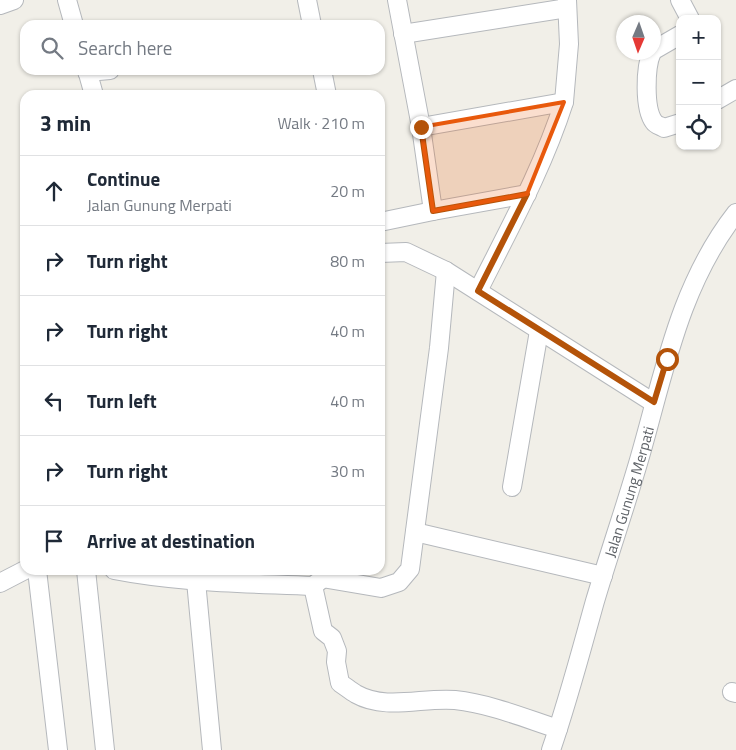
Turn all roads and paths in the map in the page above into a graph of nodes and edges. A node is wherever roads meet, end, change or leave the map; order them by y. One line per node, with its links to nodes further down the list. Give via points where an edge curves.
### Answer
1 (14, 0): 7 (street)
2 (67, 0): 9 (street)
3 (306, 0): 10 (street)
4 (397, 0): 11 (street)
5 (680, 0): 8 (street)
6 (567, 4): 11 (street); 21 (street, via 569,44)
7 (0, 5)
8 (688, 15)
9 (73, 20)
10 (311, 20)
11 (403, 34): 23 (street)
12 (676, 37): 13 (street)
13 (661, 46)
14 (649, 60): 22 (street, via 648,109 654,123 664,128)
15 (88, 75): 18 (street)
16 (323, 75): 19 (street)
17 (736, 88): 20 (street)
18 (93, 90)
19 (326, 90)
20 (721, 97)
21 (564, 102): 23 (street); 24 (street)
22 (676, 125)
23 (421, 127): 25 (street)
24 (527, 194): 25 (street); 30 (street)
25 (433, 211): 27 (street)
26 (736, 213): 32 (street, Jalan Gunung Merpati, via 720,233 693,282)
27 (385, 221)
28 (385, 253): 29 (street, via 406,252)
29 (446, 271): 30 (street); 34 (street)
30 (478, 291): 31 (street)
31 (539, 331): 32 (street); 33 (street)
32 (654, 402): 39 (street, Jalan Gunung Merpati)
33 (512, 487)
34 (415, 532): 39 (street); 40 (street, via 410,569 399,582 381,588)
35 (20, 573): 42 (street)
36 (38, 575): 44 (street)
37 (87, 575): 45 (street)
38 (140, 575): 41 (street)
39 (603, 576): 43 (street, Jalan Gunung Merpati)
40 (320, 578): 41 (street); 43 (street, via 323,631 332,638 337,651 340,683 357,695 390,703 453,700 481,705)
41 (196, 581): 46 (street)
42 (0, 583)
43 (558, 729): 47 (street, Jalan Gunung Merpati)
44 (58, 750)
45 (106, 750)
46 (212, 750)
47 (551, 750)

